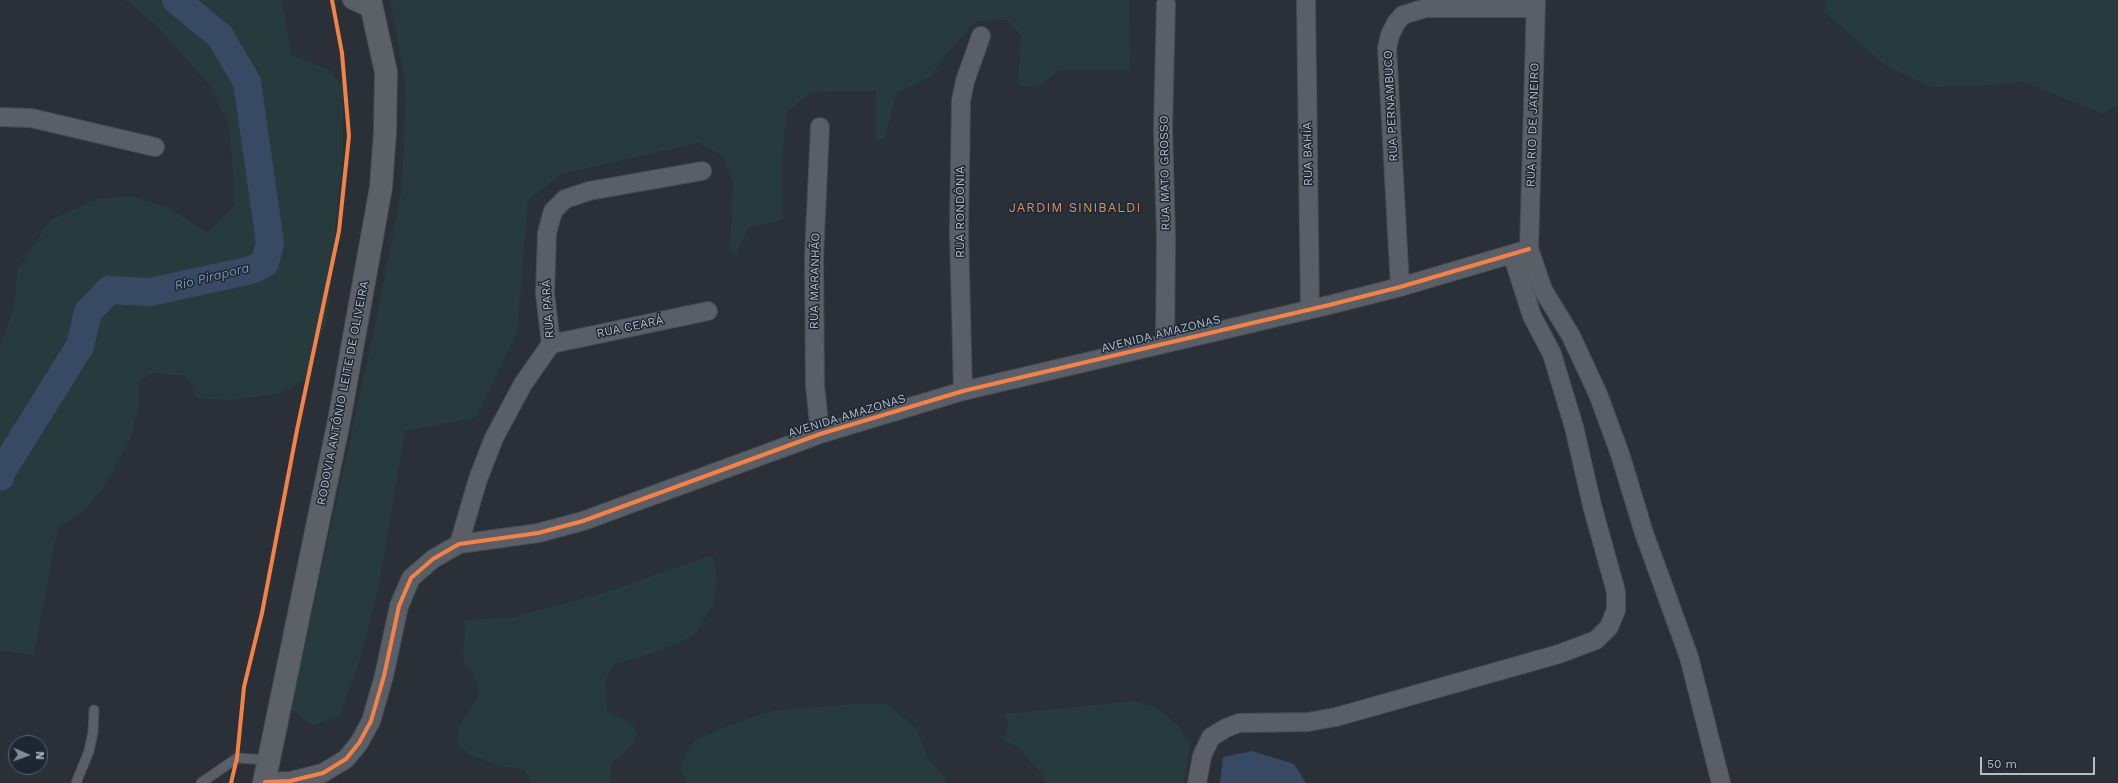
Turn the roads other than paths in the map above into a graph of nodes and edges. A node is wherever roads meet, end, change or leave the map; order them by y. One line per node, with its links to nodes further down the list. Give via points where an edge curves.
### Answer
1 (352, 0): 3 (street)
2 (1306, 0): 14 (street, RUA BAHÍA)
3 (371, 4): 22 (main road, RODOVIA ANTÔNIO LEITE DE OLIVEIRA, via 386,72 381,187 339,421)
4 (1166, 4): 16 (street, RUA MATO GROSSO, via 1163,128)
5 (1536, 4): 11 (street, RUA RIO DE JANEIRO); 13 (street, RUA PERNAMBUCO, via 1426,8 1403,15 1390,35 1387,48)
6 (981, 36): 18 (street, RUA RONDÔNIA, via 965,80 961,101 959,233)
7 (0, 117): 9 (street, via 31,118)
8 (820, 127): 19 (street, RUA MARANHÃO, via 814,257 815,385)
9 (154, 146)
10 (702, 171): 17 (street, RUA PARÁ, via 589,191 565,199 553,211 546,233 546,287)
11 (1529, 249): 12 (street, AVENIDA AMAZONAS); 27 (street, via 1543,290 1571,336 1598,394 1620,454 1644,533 1689,657)
12 (1512, 254): 13 (street, AVENIDA AMAZONAS); 26 (street, via 1532,316 1552,354 1574,427 1616,592 1616,610 1609,627 1596,640 1559,654 1336,717 1308,722 1239,723 1212,737 1202,756)
13 (1400, 287): 14 (street, AVENIDA AMAZONAS)
14 (1310, 309): 16 (street, AVENIDA AMAZONAS)
15 (708, 311): 17 (street, RUA CEARÁ)
16 (1166, 343): 18 (street, AVENIDA AMAZONAS)
17 (551, 344): 20 (street, RUA PARÁ, via 523,384 494,438 478,478)
18 (963, 391): 19 (street, AVENIDA AMAZONAS)
19 (820, 434): 20 (street, AVENIDA AMAZONAS, via 583,521 538,533)
20 (459, 544): 25 (street, AVENIDA AMAZONAS, via 433,559 411,578 399,606 371,721 359,743 346,759 323,773 290,781)
21 (94, 710): 23 (lane, via 89,751)
22 (269, 760): 24 (lane, via 237,758); 25 (main road, RODOVIA ANTÔNIO LEITE DE OLIVEIRA)
23 (76, 783)
24 (201, 783)
25 (264, 783)
26 (1196, 783)
27 (1721, 783)

